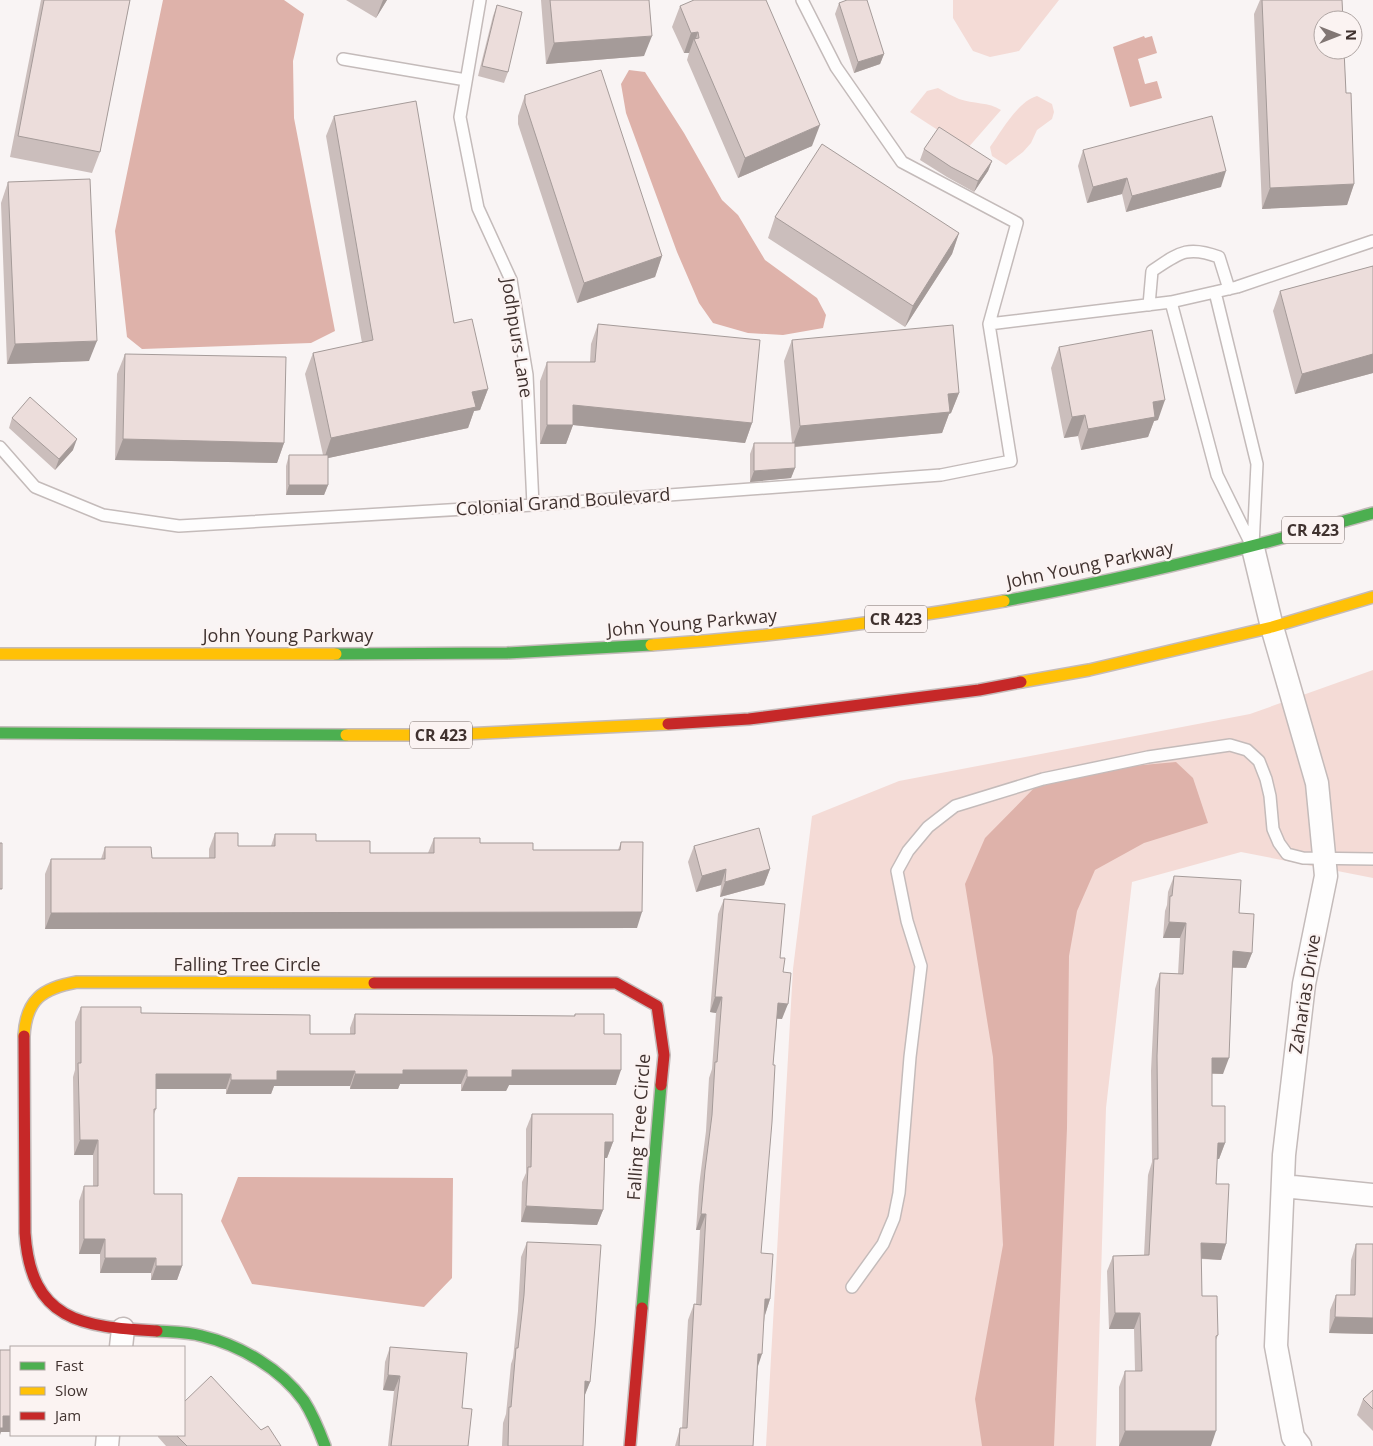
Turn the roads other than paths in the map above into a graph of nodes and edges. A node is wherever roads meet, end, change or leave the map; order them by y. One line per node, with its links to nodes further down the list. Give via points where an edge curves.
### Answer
1 (480, 0): 4 (lane, Jodhpurs Lane)
2 (802, 0): 10 (lane, Colonial Grand Boulevard, via 836,67 902,162 1017,223)
3 (343, 59): 4 (lane)
4 (466, 80): 12 (lane, Jodhpurs Lane, via 460,117 478,208 511,280 527,375)
5 (1373, 241): 6 (lane)
6 (1229, 288): 7 (lane); 9 (lane, via 1219,257 1202,250 1179,253 1152,271)
7 (1215, 292): 8 (lane); 14 (lane, via 1257,464)
8 (1171, 302): 9 (lane); 14 (lane, via 1218,475)
9 (1150, 305): 10 (lane)
10 (989, 324): 12 (lane, Colonial Grand Boulevard, via 1011,461 941,475)
11 (0, 447): 12 (lane, Colonial Grand Boulevard, via 35,487 103,515 179,526)
12 (533, 505)
13 (1373, 513): 14 (main road, John Young Parkway / CR 423)
14 (1253, 548): 16 (street, Zaharias Drive); 17 (main road, John Young Parkway / CR 423, via 1119,579 968,608 777,634 672,644 438,654)
15 (1373, 597): 16 (main road, CR 423)
16 (1272, 627): 18 (main road, CR 423, via 1089,670 979,690 749,719 443,735); 19 (street, Zaharias Drive, via 1317,783)
17 (0, 654)
18 (0, 733)
19 (1324, 859): 20 (lane); 21 (street, Zaharias Drive, via 1326,876 1304,984); 23 (lane, via 1287,854 1273,829 1270,796 1259,761 1247,750 1230,745 1148,757 1043,779 956,806 928,827 908,851 897,871 906,921 921,966 899,1193 894,1218 883,1244)
20 (1373, 859)
21 (1283, 1186): 22 (street); 27 (street, Zaharias Drive, via 1276,1346 1293,1438)
22 (1373, 1195)
23 (852, 1287)
24 (122, 1338): 25 (main road, Falling Tree Circle, via 200,1336 249,1354 286,1381 300,1396); 26 (main road, Falling Tree Circle, via 48,1303 33,1277 28,1255 25,1237 23,1044 26,1016 49,989 77,982 616,983 657,1006 664,1055)
25 (325, 1446)
26 (630, 1446)
27 (1300, 1446)

